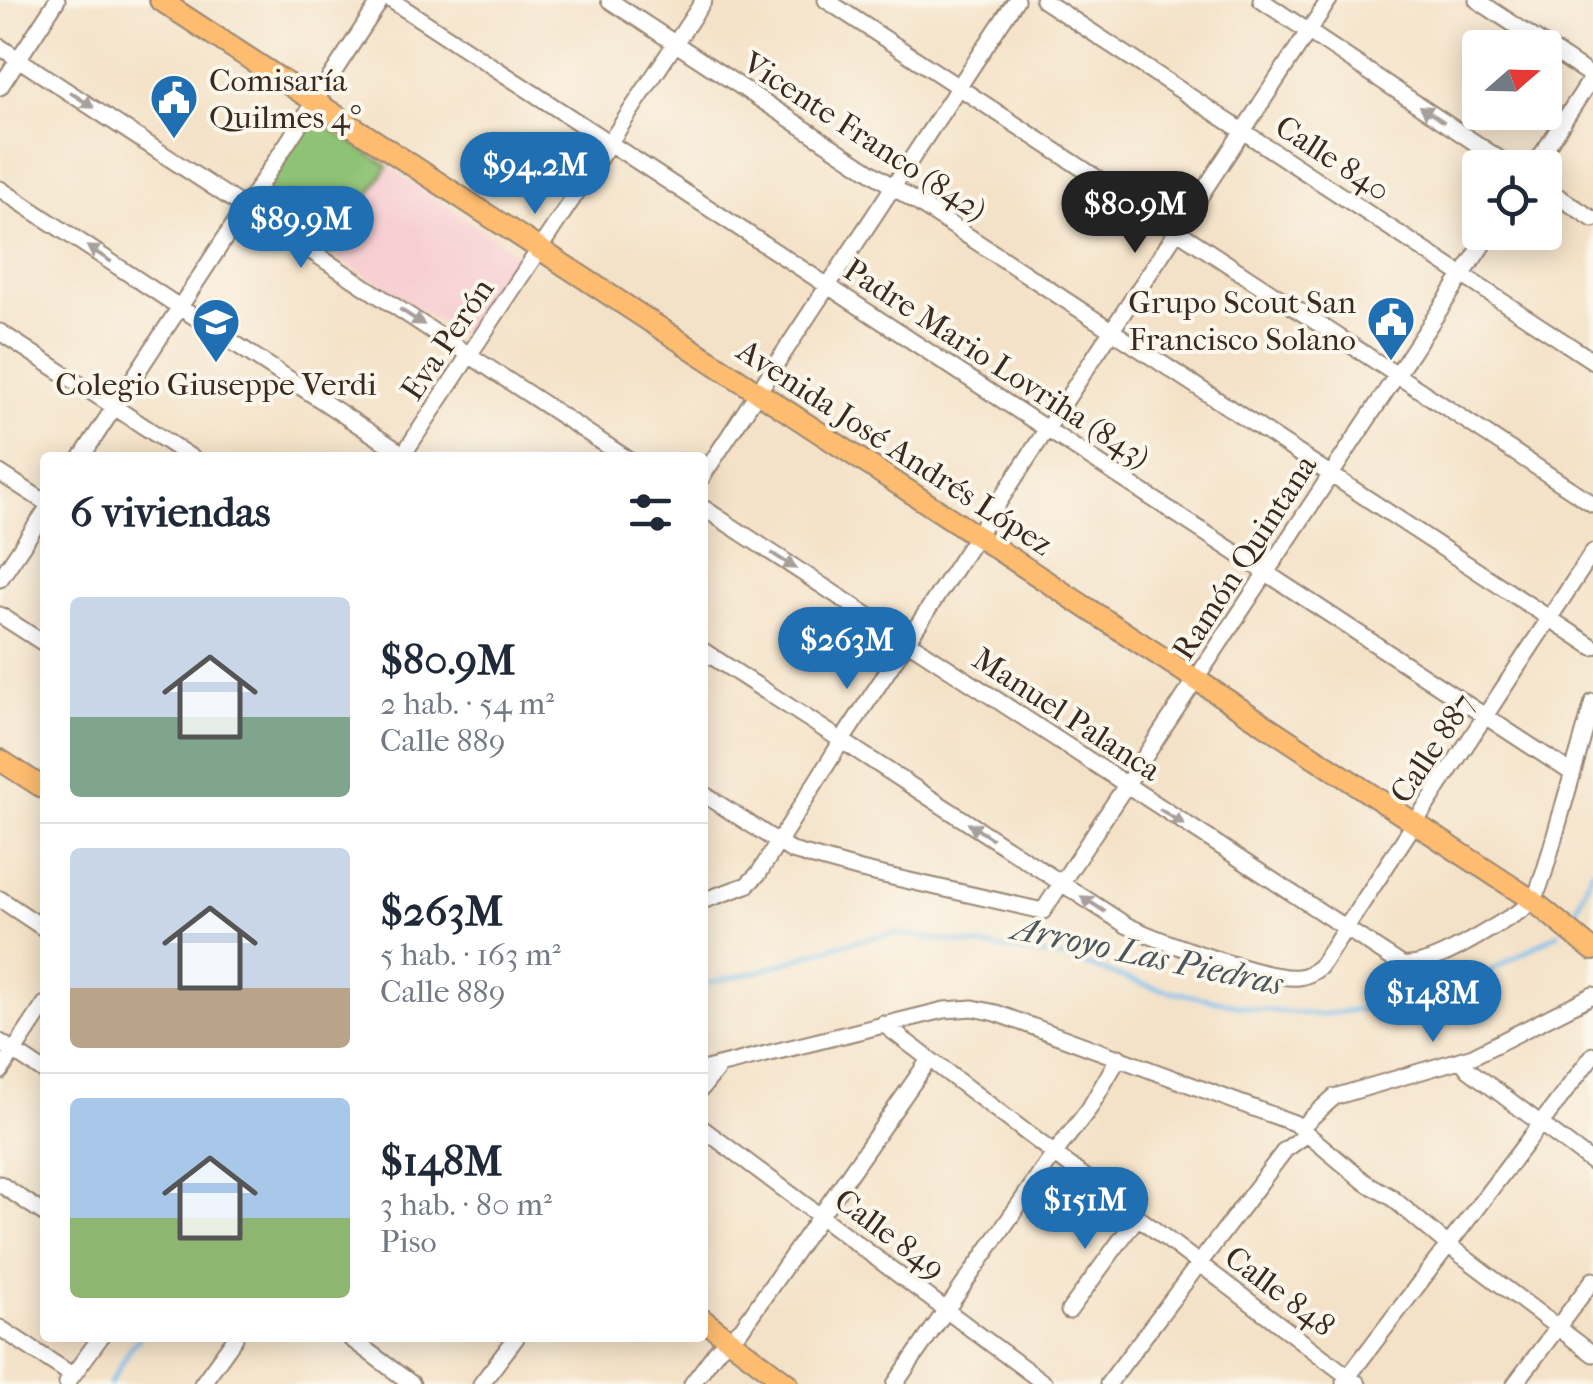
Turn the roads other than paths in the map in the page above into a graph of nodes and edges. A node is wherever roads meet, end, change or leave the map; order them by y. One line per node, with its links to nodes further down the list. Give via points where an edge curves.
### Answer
1 (57, 0): 16 (street)
2 (160, 0): 20 (main road, Avenida José Andrés López)
3 (381, 0): 20 (street)
4 (390, 0): 22 (street, Padre Mario Lovriha (843))
5 (609, 0): 14 (street, Vicente Franco (842))
6 (704, 0): 14 (street, Eva Perón)
7 (826, 0): 19 (street)
8 (1016, 0): 19 (street)
9 (1043, 0): 21 (street, Calle 840)
10 (1260, 0): 13 (street)
11 (1330, 0): 13 (street)
12 (1477, 0): 17 (street)
13 (1309, 32): 21 (street); 23 (street, one-way to 13)
14 (675, 44): 22 (street, Eva Perón); 25 (street, Vicente Franco (842))
15 (0, 47): 16 (street)
16 (18, 58): 18 (street); 28 (street, one-way to 28)
17 (1593, 77): 24 (street)
18 (0, 87)
19 (958, 88): 25 (street); 30 (street)
20 (314, 101): 28 (street); 31 (main road, Avenida José Andrés López)
21 (1243, 132): 30 (street); 33 (street, Calle 840)
22 (610, 144): 31 (street, Eva Perón); 34 (street, Padre Mario Lovriha (843))
23 (1486, 150)
24 (1545, 150)
25 (893, 187): 34 (street); 36 (street, Vicente Franco (842))
26 (0, 190): 35 (street, one-way to 26)
27 (1562, 199): 29 (street)
28 (243, 206): 35 (street); 38 (street, one-way to 38)
29 (1593, 219)
30 (1178, 231): 36 (street); 40 (street)
31 (540, 250): 38 (street, Eva Perón); 41 (main road, Avenida José Andrés López)
32 (1480, 250): 33 (street, Ramón Quintana)
33 (1463, 276): 39 (street, Calle 840); 40 (street, Ramón Quintana)
34 (830, 285): 41 (street); 43 (street, Padre Mario Lovriha (843))
35 (180, 307): 42 (street); 46 (street)
36 (1113, 330): 43 (street); 51 (street, Vicente Franco (842))
37 (0, 332): 42 (street)
38 (470, 356): 47 (street, Eva Perón); 48 (street)
39 (1593, 360)
40 (1397, 375): 51 (street, Ramón Quintana); 53 (street)
41 (758, 392): 49 (street); 56 (main road, Avenida José Andrés López)
42 (114, 406): 44 (street); 45 (street)
43 (1046, 430): 56 (street); 58 (street, Padre Mario Lovriha (843))
44 (84, 452)
45 (183, 452)
46 (399, 452)
47 (408, 452)
48 (617, 452)
49 (708, 467)
50 (0, 473): 52 (street)
51 (1331, 474): 58 (street, Ramón Quintana); 61 (street, Vicente Franco (842))
52 (40, 499)
53 (1593, 504)
54 (708, 511): 63 (street, Manuel Palanca, one-way to 63)
55 (40, 519): 59 (street)
56 (978, 537): 63 (street); 66 (main road, Avenida José Andrés López)
57 (1593, 552): 61 (street, Calle 887)
58 (1266, 572): 66 (street, Ramón Quintana); 68 (street, Padre Mario Lovriha (843))
59 (0, 579)
60 (0, 615): 62 (street)
61 (1550, 620): 64 (street, Vicente Franco (842)); 68 (street, Calle 887)
62 (40, 641)
63 (907, 642): 69 (street); 73 (street, Manuel Palanca)
64 (1593, 647)
65 (708, 654): 69 (street)
66 (1197, 680): 73 (street, Ramón Quintana); 75 (main road, Avenida José Andrés López)
67 (1593, 702): 71 (street)
68 (1486, 718): 71 (street, Padre Mario Lovriha (843)); 75 (street, Calle 887)
69 (841, 742): 76 (street); 77 (street, one-way to 69)
70 (0, 760): 72 (main road)
71 (1572, 773): 80 (street)
72 (40, 786)
73 (1127, 787): 77 (street, Ramón Quintana); 82 (street, Manuel Palanca, one-way to 82)
74 (708, 798): 76 (street)
75 (1414, 824): 80 (main road, Avenida José Andrés López); 82 (street, Calle 887)
76 (777, 843): 77 (street, Ramón Quintana, via 861,870 1043,911); 78 (street, via 748,885)
77 (1062, 884): 82 (street, Calle 887, one-way to 77, via 1314,972 1295,978 1165,942)
78 (708, 899)
79 (0, 900): 81 (street)
80 (1532, 900): 82 (street, Manuel Palanca, via 1414,966); 83 (main road, Avenida José Andrés López)
81 (40, 926)
82 (1346, 929)
83 (1593, 950)
84 (1593, 995): 91 (street)
85 (40, 1010): 87 (street)
86 (883, 1024): 89 (street, via 973,1008); 90 (street, Calle 848); 93 (street)
87 (7, 1047): 92 (street); 94 (street)
88 (1593, 1055): 95 (street)
89 (1120, 1057): 96 (street); 98 (street)
90 (929, 1060): 98 (street, Calle 848); 102 (street)
91 (1461, 1060): 95 (street); 96 (street, via 1334,1097)
92 (40, 1069)
93 (710, 1069)
94 (0, 1072)
95 (1541, 1124): 99 (street); 104 (street)
96 (1304, 1131): 104 (street); 105 (street)
97 (708, 1132): 102 (street, Calle 849)
98 (1054, 1154): 103 (street, Calle 848); 107 (street)
99 (1593, 1163)
100 (0, 1184): 101 (street)
101 (40, 1211)
102 (822, 1218): 107 (street, Calle 849); 112 (street)
103 (1136, 1219): 105 (street, Calle 848); 108 (street)
104 (1448, 1245): 110 (street); 119 (street)
105 (1199, 1264): 119 (street, Calle 848); 127 (street)
106 (1593, 1280): 110 (street)
107 (945, 1310): 125 (street); 126 (street, Calle 849)
108 (1070, 1312)
109 (708, 1323): 112 (main road)
110 (1558, 1326): 117 (street); 128 (street)
111 (0, 1328): 118 (street)
112 (729, 1339): 123 (street); 124 (main road)
113 (97, 1342): 118 (street)
114 (232, 1342): 120 (street)
115 (355, 1342): 121 (street)
116 (513, 1342): 122 (street)
117 (1593, 1354)
118 (70, 1380)
119 (1349, 1381)
120 (202, 1384)
121 (412, 1384)
122 (482, 1384)
123 (692, 1384)
124 (788, 1384)
125 (895, 1384)
126 (1046, 1384)
127 (1108, 1384)
128 (1514, 1384)

